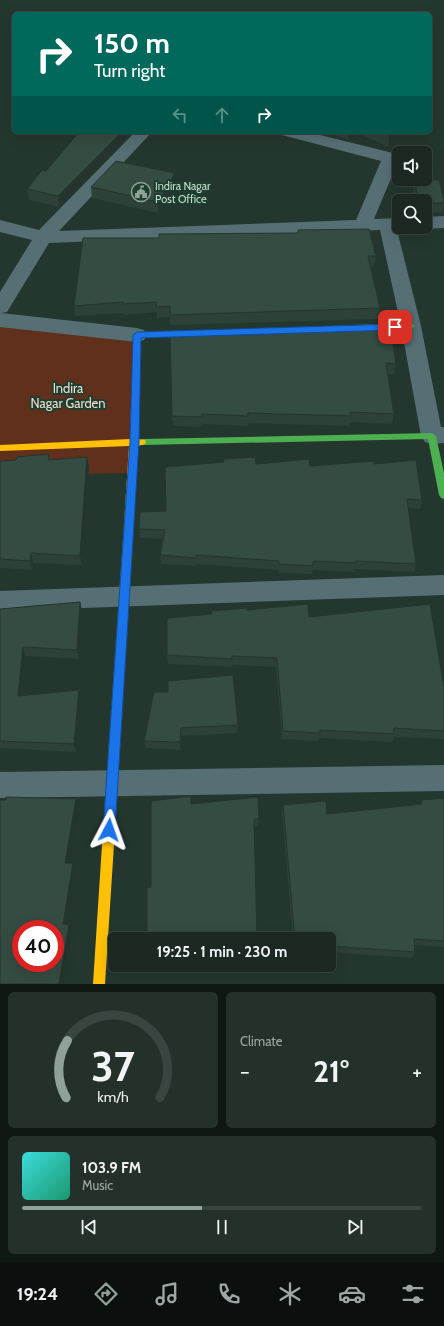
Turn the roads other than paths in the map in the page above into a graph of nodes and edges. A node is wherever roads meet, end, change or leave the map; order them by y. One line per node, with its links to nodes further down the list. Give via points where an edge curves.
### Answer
1 (142, 134): 9 (street)
2 (296, 134): 5 (street, via 390,158)
3 (444, 222): 4 (street)
4 (432, 223)
5 (363, 224): 6 (street); 9 (street)
6 (392, 224)
7 (0, 226): 9 (street)
8 (395, 234): 12 (street)
9 (43, 237): 10 (street)
10 (0, 307)
11 (0, 320): 15 (street)
12 (411, 326): 13 (street); 16 (street)
13 (348, 328)
14 (207, 333): 15 (street)
15 (137, 335): 17 (street)
16 (438, 435): 17 (street); 19 (street)
17 (134, 442): 18 (street); 21 (street)
18 (0, 448)
19 (444, 495)
20 (444, 585): 21 (street)
21 (124, 596): 22 (street); 24 (street)
22 (0, 601)
23 (444, 778): 24 (street)
24 (112, 784): 25 (street); 26 (street)
25 (0, 785)
26 (99, 984)

